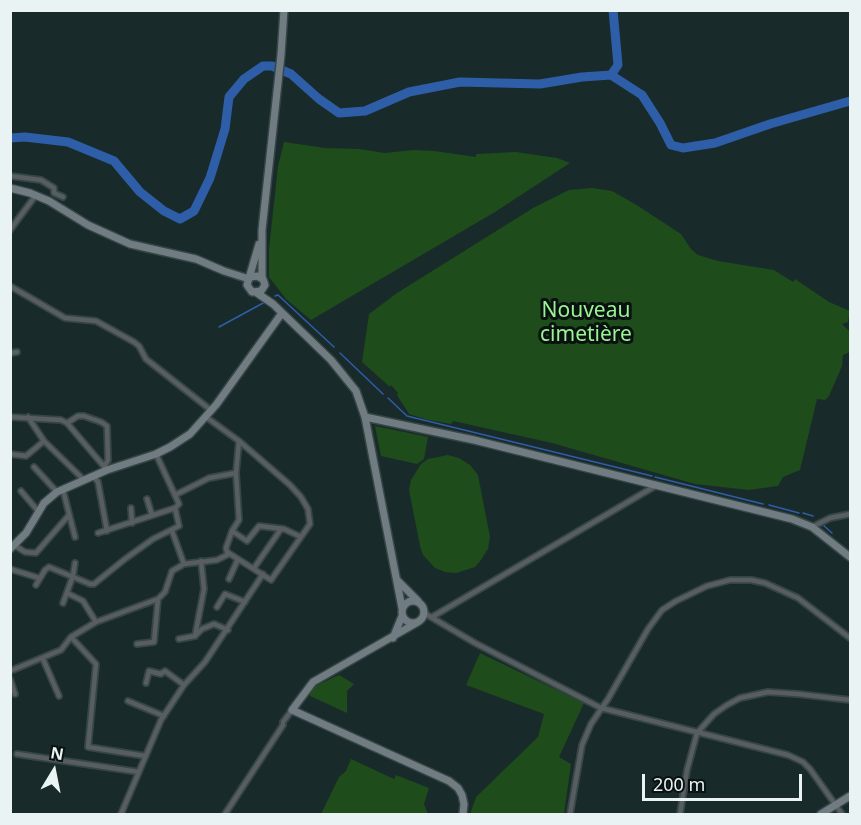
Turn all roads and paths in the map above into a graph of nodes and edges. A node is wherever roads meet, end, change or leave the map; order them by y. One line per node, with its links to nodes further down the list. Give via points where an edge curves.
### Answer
1 (286, 10): 7 (street)
2 (10, 176): 5 (street, via 41,180)
3 (10, 188): 4 (street)
4 (36, 195): 6 (street); 8 (street, via 130,244 196,259)
5 (63, 197)
6 (10, 230)
7 (262, 230): 9 (street); 10 (street)
8 (224, 271): 9 (street); 12 (street)
9 (250, 278): 10 (street); 12 (street)
10 (262, 278): 13 (street)
11 (10, 286): 19 (street, via 65,318 96,321 134,342 146,359)
12 (248, 287): 14 (street)
13 (264, 287): 14 (street); 15 (street)
14 (257, 293): 15 (street)
15 (273, 304): 16 (street)
16 (282, 313): 19 (street); 23 (street, via 349,380)
17 (17, 352): 18 (street)
18 (10, 353)
19 (214, 407): 22 (street)
20 (10, 417): 21 (street)
21 (28, 417): 24 (street); 25 (street)
22 (206, 417): 26 (street); 28 (street, via 190,434)
23 (365, 417): 34 (street); 67 (street)
24 (67, 423): 30 (street); 30 (street, via 84,416 107,426)
25 (44, 441): 27 (street, via 26,456); 33 (street)
26 (238, 441): 31 (street); 53 (street, via 305,502 310,522)
27 (10, 454)
28 (156, 454): 30 (street); 37 (street)
29 (34, 467): 36 (street)
30 (106, 468): 32 (street)
31 (236, 474): 37 (street, via 204,480); 50 (street, via 239,518)
32 (94, 477): 33 (street); 48 (street)
33 (84, 481): 36 (street)
34 (657, 485): 46 (street); 77 (street)
35 (21, 491): 41 (street)
36 (60, 491): 41 (street); 42 (street)
37 (175, 495): 40 (street, via 179,504)
38 (147, 499): 43 (street)
39 (131, 508): 45 (street)
40 (175, 508): 43 (street); 49 (street, via 179,526)
41 (38, 511): 54 (street, via 26,533)
42 (69, 515): 52 (street); 54 (street, via 36,553)
43 (152, 515): 45 (street)
44 (849, 515): 46 (street, via 830,518)
45 (132, 523): 48 (street)
46 (812, 527): 56 (street)
47 (281, 529): 50 (street, via 258,526 247,541); 53 (street); 61 (street)
48 (107, 531): 51 (street)
49 (172, 531): 60 (street); 64 (street, via 144,545 94,584)
50 (232, 531): 55 (street, via 226,548)
51 (98, 533)
52 (75, 537)
53 (300, 537): 63 (street, via 271,580)
54 (12, 547)
55 (229, 554): 57 (street); 58 (street)
56 (850, 557)
57 (238, 558): 61 (street); 66 (street)
58 (201, 561): 60 (street); 81 (street, via 204,589)
59 (75, 563): 64 (street)
60 (184, 564): 70 (street, via 172,572 165,592)
61 (254, 568): 63 (street)
62 (10, 569): 65 (street)
63 (263, 574): 71 (street)
64 (73, 576): 65 (street, via 49,567); 69 (street)
65 (39, 578): 68 (street)
66 (229, 579)
67 (397, 580): 73 (street); 75 (street)
68 (36, 585)
69 (67, 593): 72 (street); 78 (street, via 82,601)
70 (158, 598): 78 (street); 86 (street, via 154,642)
71 (245, 602): 74 (street, via 225,594); 80 (street)
72 (63, 603)
73 (420, 603): 75 (street, via 412,600 404,604); 76 (street)
74 (217, 607)
75 (402, 612): 79 (street, via 409,622); 83 (street)
76 (424, 614): 77 (street); 79 (street)
77 (432, 617): 96 (street)
78 (96, 622): 82 (street)
79 (418, 622): 83 (street)
80 (228, 630): 81 (street, via 214,624); 91 (street)
81 (195, 636): 85 (street)
82 (71, 637): 87 (street, via 61,650); 101 (street, via 96,664 88,747)
83 (393, 638): 97 (street, via 313,682)
84 (850, 638): 96 (street, via 798,598 765,583 730,580 707,586 662,610)
85 (179, 639)
86 (136, 644)
87 (43, 658): 88 (street); 93 (street)
88 (10, 671)
89 (10, 679): 92 (street)
90 (146, 683): 91 (street, via 149,671 165,671)
91 (184, 685): 98 (street)
92 (15, 694)
93 (59, 696)
94 (850, 700): 99 (street, via 755,694 727,705)
95 (128, 701): 98 (street)
96 (601, 708): 99 (street); 108 (street, via 582,745)
97 (292, 710): 106 (street); 107 (street, via 449,781 462,795)
98 (164, 716): 101 (street)
99 (698, 733): 104 (street, via 803,762); 109 (street)
100 (17, 754): 102 (street)
101 (145, 756): 102 (street)
102 (139, 772): 105 (street)
103 (850, 796): 104 (street)
104 (836, 806): 110 (street); 111 (street)
105 (121, 814)
106 (225, 814)
107 (463, 814)
108 (570, 814)
109 (680, 814)
110 (821, 814)
111 (842, 814)

